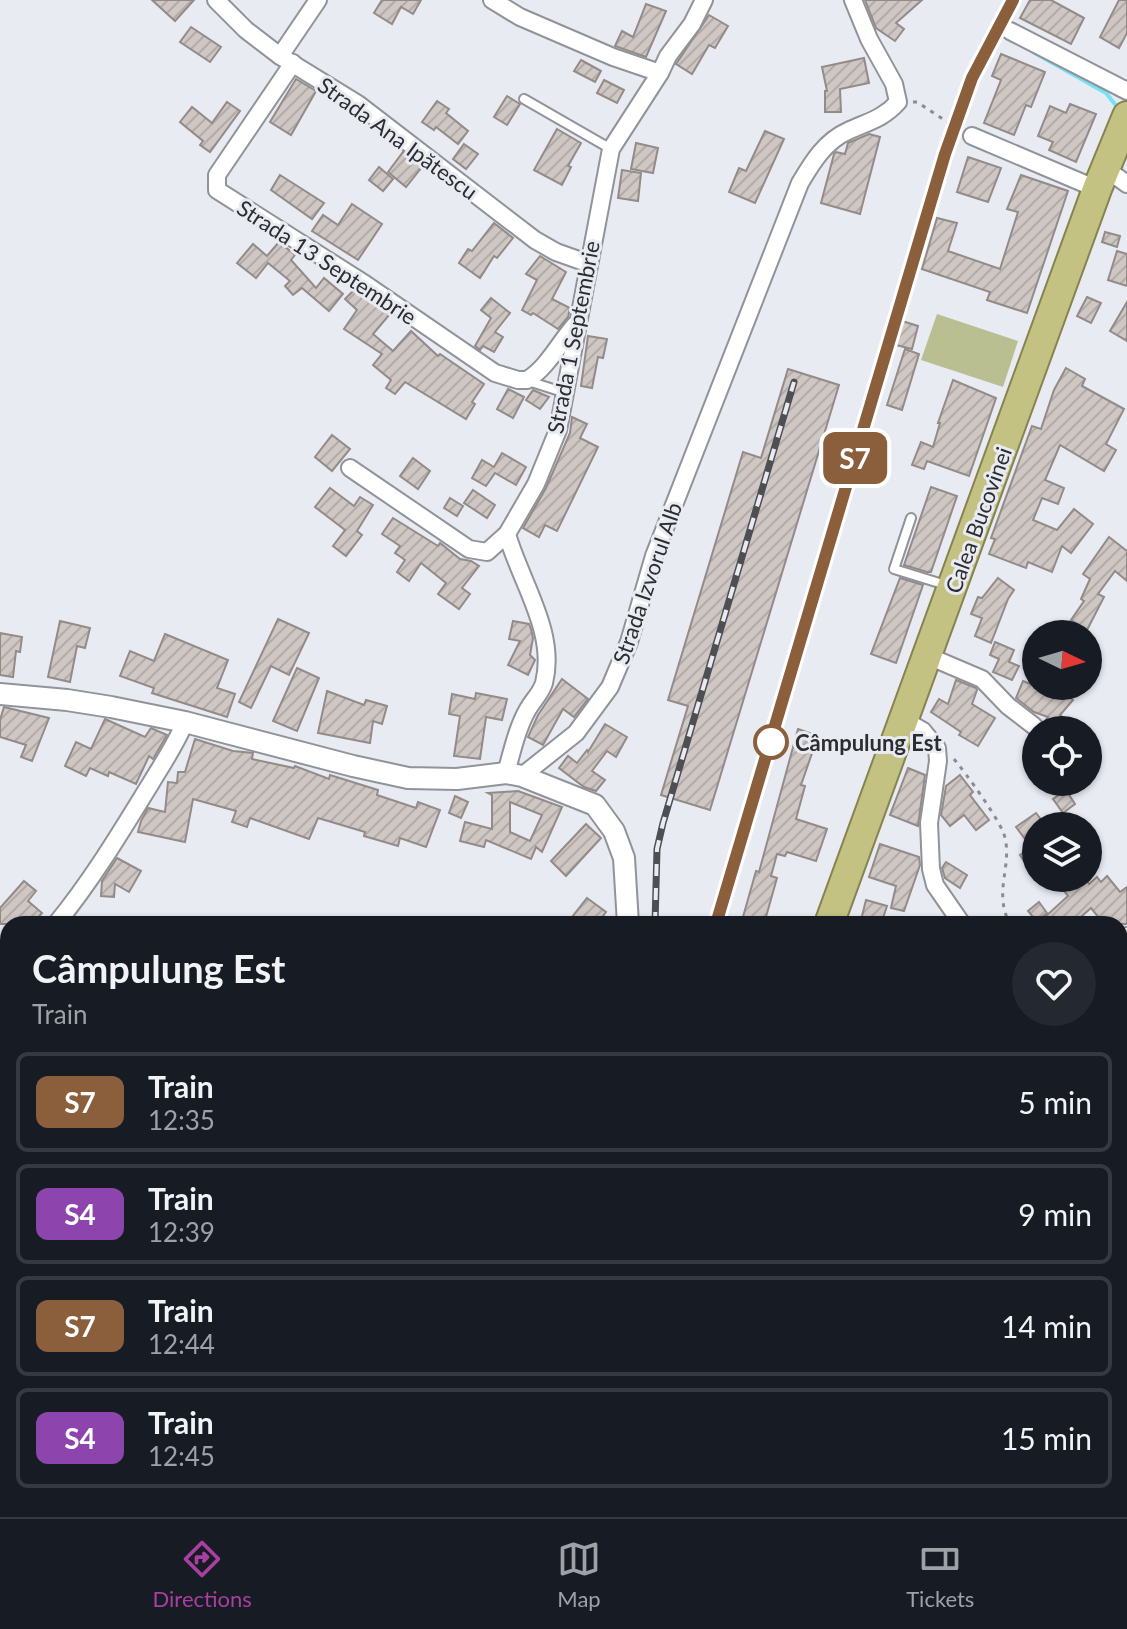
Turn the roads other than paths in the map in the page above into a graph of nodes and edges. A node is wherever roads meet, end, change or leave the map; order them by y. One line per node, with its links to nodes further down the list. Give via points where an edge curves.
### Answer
1 (216, 0): 7 (street, Strada Ana Ipătescu)
2 (318, 0): 7 (street)
3 (492, 0): 8 (street, via 520,17)
4 (704, 0): 8 (street, Strada 1 Septembrie)
5 (853, 0): 28 (street, Strada Izvorul Alb, via 898,102 874,122 828,143 800,183 654,556 610,687 576,733)
6 (1010, 31): 9 (street)
7 (287, 60): 15 (street, Strada Ana Ipătescu, via 358,104 535,240); 17 (street, Strada 13 Septembrie, via 217,175 217,190 495,373)
8 (660, 73): 13 (street, Strada 1 Septembrie)
9 (1127, 91)
10 (524, 99): 13 (lane)
11 (1124, 122): 14 (highway, Calea Bucovinei)
12 (972, 136): 14 (street)
13 (611, 149): 15 (street, Strada 1 Septembrie)
14 (1110, 181): 22 (highway, Calea Bucovinei)
15 (587, 263): 16 (street, Strada 1 Septembrie)
16 (577, 322): 17 (street); 18 (street, Strada 1 Septembrie)
17 (527, 380): 18 (lane, Strada 13 Septembrie)
18 (566, 393): 21 (street, Strada 1 Septembrie, via 547,458)
19 (350, 468): 21 (street, via 469,549 487,552)
20 (911, 518): 22 (lane, via 894,569)
21 (507, 534): 28 (street, via 535,607 547,666 542,691 516,738)
22 (954, 588): 23 (highway, Calea Bucovinei)
23 (928, 656): 25 (street, via 982,679); 26 (highway, Calea Bucovinei)
24 (0, 694): 27 (street, via 67,700)
25 (1022, 717)
26 (904, 720): 31 (highway, Calea Bucovinei); 32 (street, via 937,748 929,823 931,869 935,885)
27 (185, 722): 28 (street, via 408,778); 29 (street, via 96,872)
28 (514, 774): 30 (street, via 595,805 614,831 624,858)
29 (62, 916)
30 (628, 916)
31 (832, 916)
32 (956, 916)

